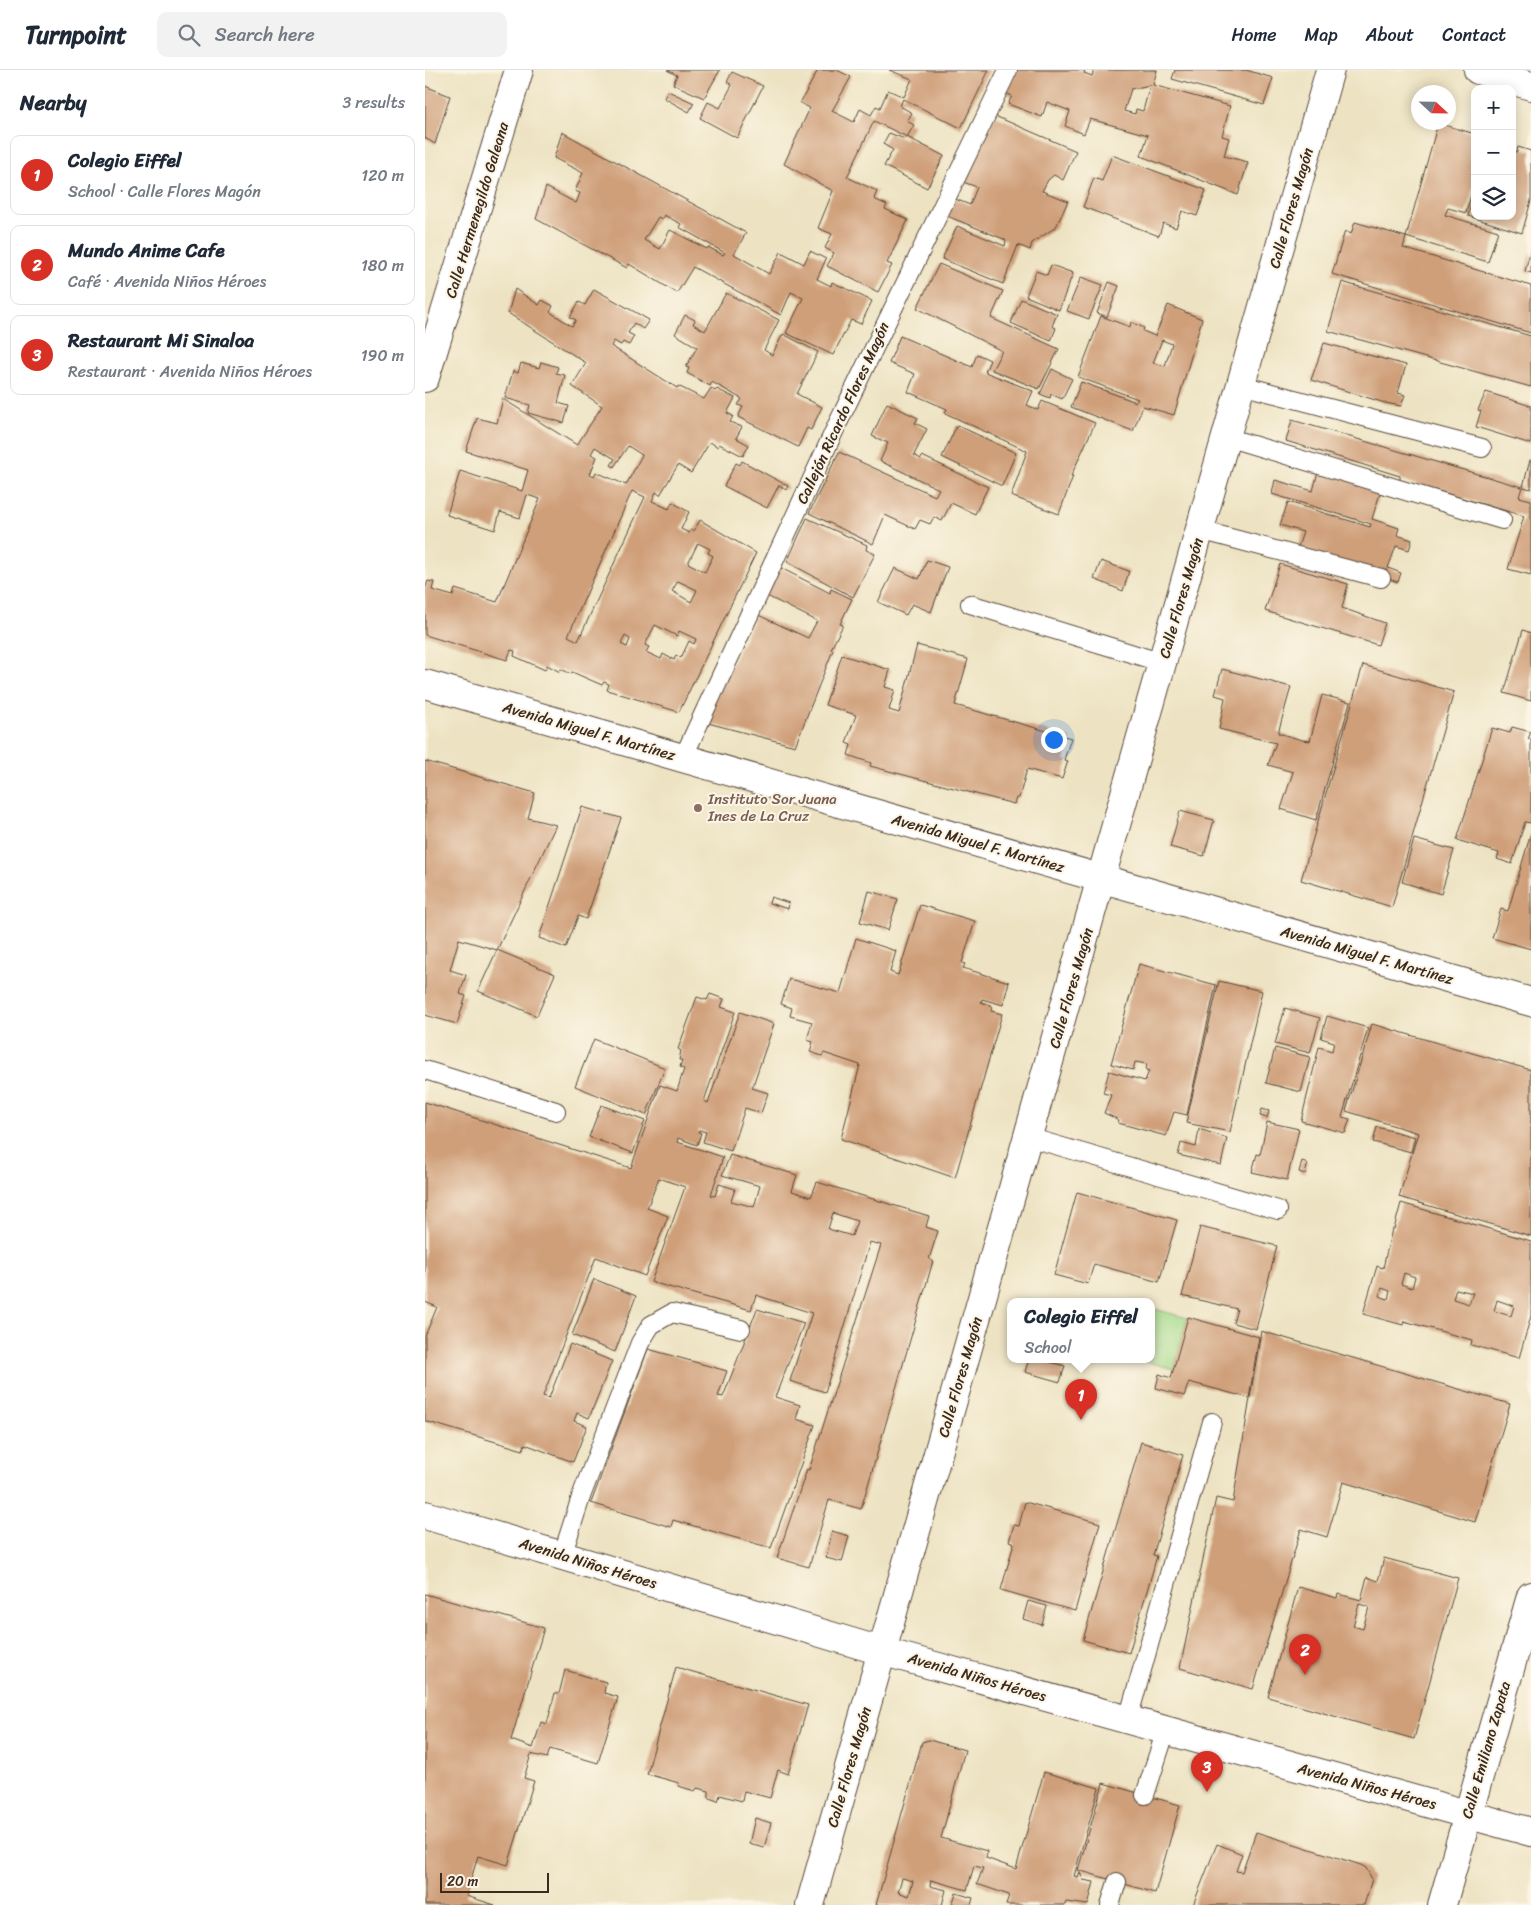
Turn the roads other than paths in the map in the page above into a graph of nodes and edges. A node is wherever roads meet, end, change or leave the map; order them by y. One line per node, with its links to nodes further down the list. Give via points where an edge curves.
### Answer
1 (519, 70): 6 (street, Calle Hermenegildo Galeana)
2 (1008, 70): 16 (lane, Callejón Ricardo Flores Magón, via 833,434)
3 (1330, 70): 7 (street, Calle Flores Magón)
4 (1478, 70): 5 (street)
5 (1531, 86)
6 (425, 378)
7 (1241, 384): 8 (street, Calle Flores Magón); 9 (lane)
8 (1226, 436): 10 (lane); 11 (street, Calle Flores Magón)
9 (1482, 448)
10 (1502, 520)
11 (1201, 530): 12 (lane); 14 (street, Calle Flores Magón)
12 (1381, 578)
13 (970, 604): 14 (lane)
14 (1163, 663): 17 (street, Calle Flores Magón)
15 (425, 684): 16 (street, Avenida Miguel F. Martínez)
16 (683, 758): 17 (street, Avenida Miguel F. Martínez)
17 (1102, 878): 18 (street, Avenida Miguel F. Martínez); 21 (street, Calle Flores Magón)
18 (1531, 1002)
19 (425, 1070): 20 (lane)
20 (556, 1111)
21 (1028, 1137): 22 (lane); 28 (street, Calle Flores Magón)
22 (1278, 1210)
23 (741, 1329): 26 (lane, via 671,1313 651,1325 640,1343 582,1494)
24 (1212, 1422): 29 (lane)
25 (425, 1515): 26 (street, Avenida Niños Héroes)
26 (562, 1556): 28 (street, Avenida Niños Héroes)
27 (1531, 1596): 32 (street, Calle Emiliano Zapata)
28 (881, 1651): 29 (street, Avenida Niños Héroes); 35 (street, Calle Flores Magón)
29 (1128, 1719): 30 (street, Avenida Niños Héroes)
30 (1166, 1730): 31 (lane); 32 (street, Avenida Niños Héroes)
31 (1145, 1795)
32 (1467, 1813): 33 (street, Avenida Niños Héroes); 37 (street, Calle Emiliano Zapata)
33 (1531, 1832)
34 (1117, 1882): 36 (lane)
35 (811, 1905)
36 (1109, 1905)
37 (1442, 1905)

